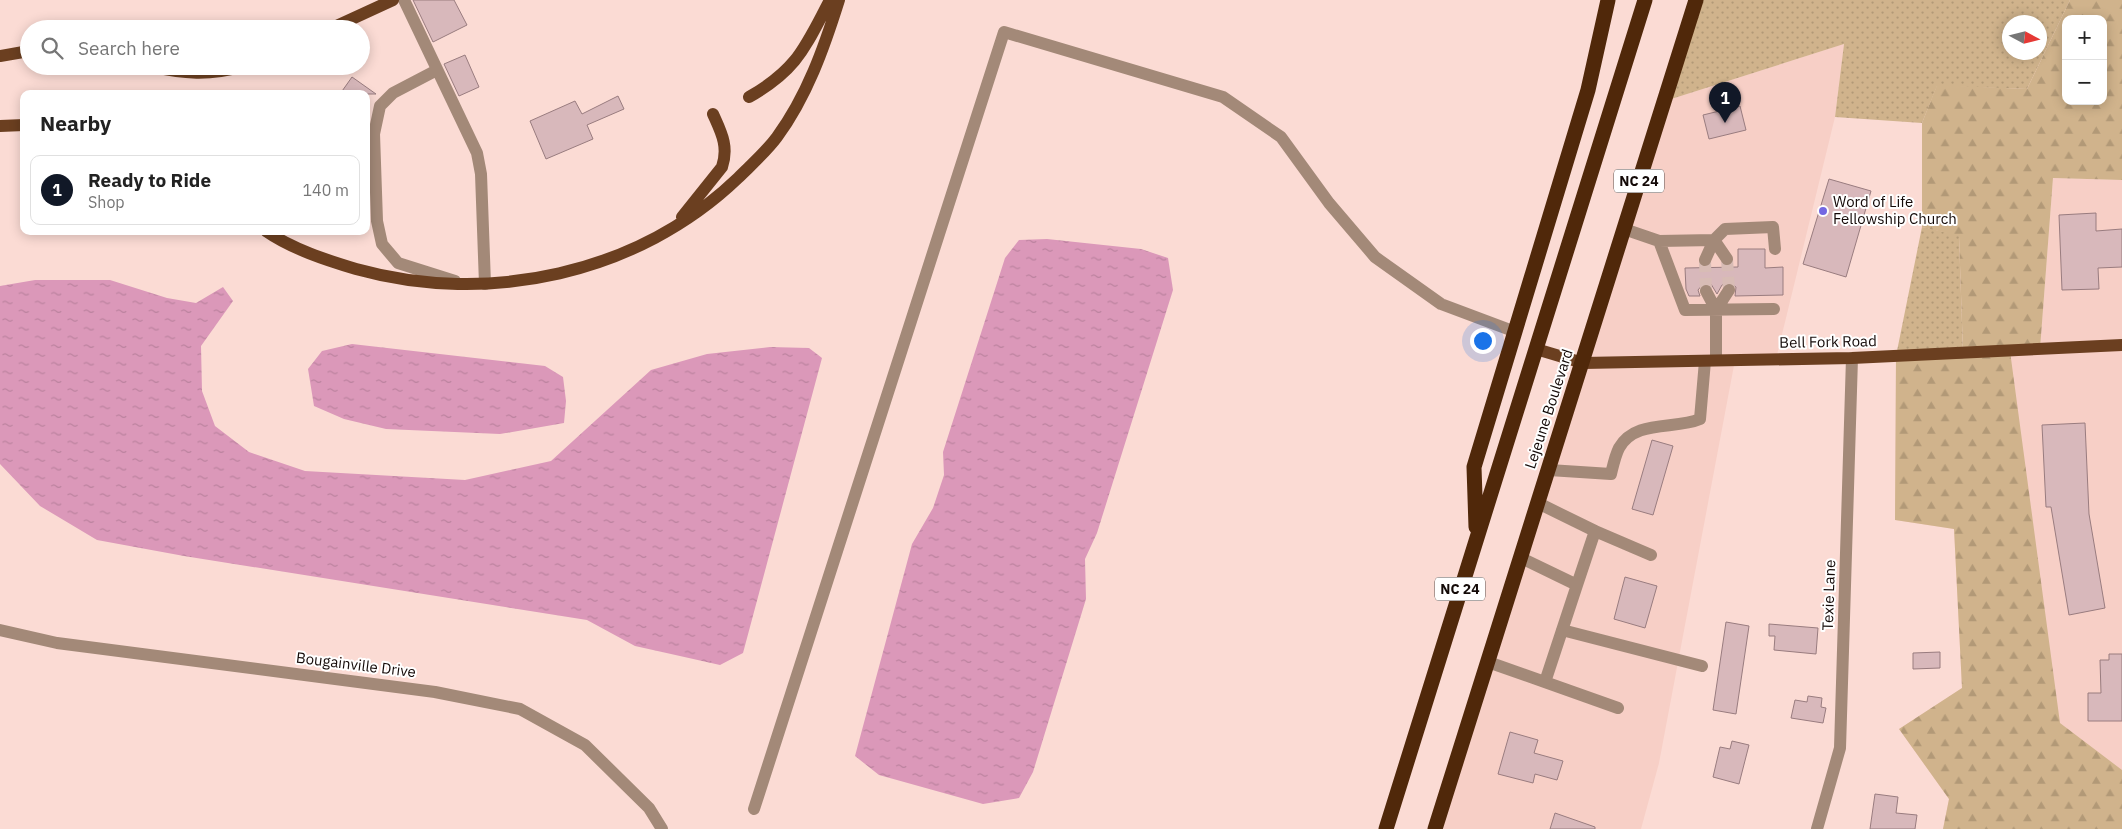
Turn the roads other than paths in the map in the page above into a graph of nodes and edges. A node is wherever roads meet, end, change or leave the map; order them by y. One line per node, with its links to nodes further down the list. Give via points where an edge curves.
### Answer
1 (393, 0): 8 (main road)
2 (404, 0): 11 (street)
3 (830, 0): 12 (main road, via 795,62 773,84)
4 (840, 0): 16 (main road, via 812,76 777,137 718,197)
5 (1608, 0): 30 (highway, via 1588,90)
6 (1645, 0): 32 (highway, Lejeune Boulevard / NC 24)
7 (1696, 0): 17 (highway, Lejeune Boulevard / NC 24)
8 (350, 20)
9 (20, 53): 10 (main road)
10 (0, 56)
11 (438, 70): 24 (street, via 392,92 380,106 374,134 377,221 382,244 398,263); 25 (street, via 480,164)
12 (749, 97)
13 (713, 114): 16 (main road, via 725,140 725,158)
14 (20, 124): 15 (main road)
15 (0, 126)
16 (673, 229): 25 (main road, via 609,259 571,272)
17 (1624, 229): 20 (street); 35 (highway, Lejeune Boulevard / NC 24)
18 (274, 235): 24 (main road, via 325,260 384,277)
19 (1714, 240): 20 (street); 21 (street, via 1725,229 1773,227); 22 (street); 23 (street)
20 (1659, 241): 28 (street, via 1685,310)
21 (1775, 249)
22 (1705, 260)
23 (1727, 260)
24 (467, 284): 25 (main road)
25 (485, 284)
26 (1729, 290): 28 (street)
27 (1706, 291): 28 (street)
28 (1716, 310): 29 (street); 34 (street)
29 (1774, 310)
30 (1513, 331): 39 (highway, via 1474,467); 49 (street, via 1442,304 1375,257 1329,203 1281,138 1223,96 1004,32)
31 (2122, 345): 33 (main road, Bell Fork Road)
32 (1536, 349): 35 (main road, Bell Fork Road); 39 (highway, Lejeune Boulevard / NC 24)
33 (1852, 358): 34 (main road, Bell Fork Road); 53 (street, Texie Lane, via 1840,748)
34 (1711, 360): 35 (main road, Bell Fork Road); 36 (street, via 1700,419 1652,426 1632,435 1619,448 1611,474)
35 (1582, 363): 36 (highway, Lejeune Boulevard / NC 24)
36 (1548, 470): 37 (highway, Lejeune Boulevard / NC 24)
37 (1538, 504): 38 (street); 41 (highway, Lejeune Boulevard / NC 24)
38 (1595, 531): 40 (street); 42 (street)
39 (1476, 539): 51 (highway, Lejeune Boulevard / NC 24)
40 (1651, 555)
41 (1521, 558): 42 (street); 45 (highway, Lejeune Boulevard / NC 24)
42 (1577, 585): 44 (street)
43 (0, 630): 50 (street, Bougainville Drive, via 58,643 435,692 520,709 585,744 648,808)
44 (1562, 630): 46 (street); 47 (street)
45 (1488, 662): 47 (street); 52 (highway, Lejeune Boulevard / NC 24)
46 (1702, 666)
47 (1545, 682): 48 (street)
48 (1618, 708)
49 (754, 809)
50 (662, 829)
51 (1386, 829)
52 (1435, 829)
53 (1817, 829)

